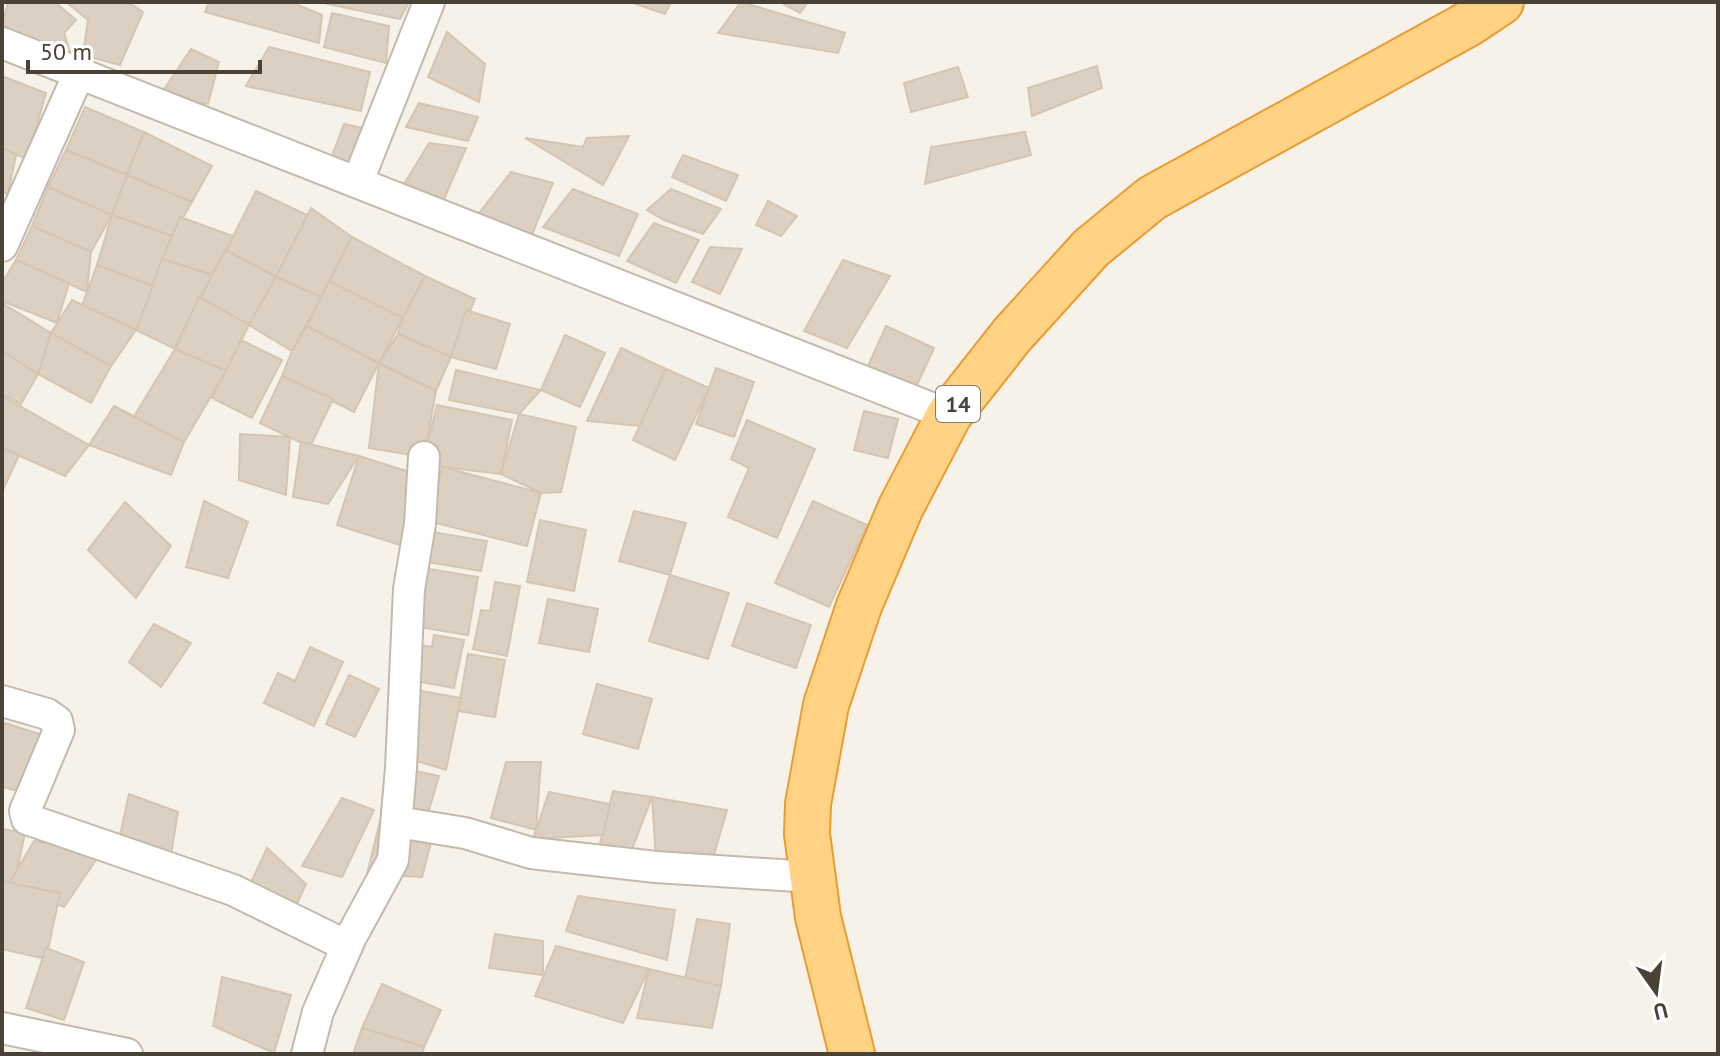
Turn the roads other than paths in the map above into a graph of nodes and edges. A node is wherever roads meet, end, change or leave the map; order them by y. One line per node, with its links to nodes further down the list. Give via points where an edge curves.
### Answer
1 (429, 2): 5 (street)
2 (1480, 9): 7 (highway, 14, via 1152,198 1091,248)
3 (2, 43): 4 (street)
4 (80, 71): 5 (street); 6 (street)
5 (358, 181): 7 (street)
6 (2, 246)
7 (949, 415): 11 (highway, 14, via 901,507 859,606 826,705 808,804)
8 (424, 457): 10 (street, via 409,589)
9 (2, 701): 12 (street, via 47,714 59,730 25,811 27,819 233,890)
10 (397, 822): 11 (street, via 465,833 531,853); 12 (street, via 393,860)
11 (812, 877): 16 (highway, 14)
12 (347, 946): 15 (street, via 318,1012)
13 (2, 1028): 14 (street)
14 (127, 1054)
15 (307, 1054)
16 (852, 1054)

